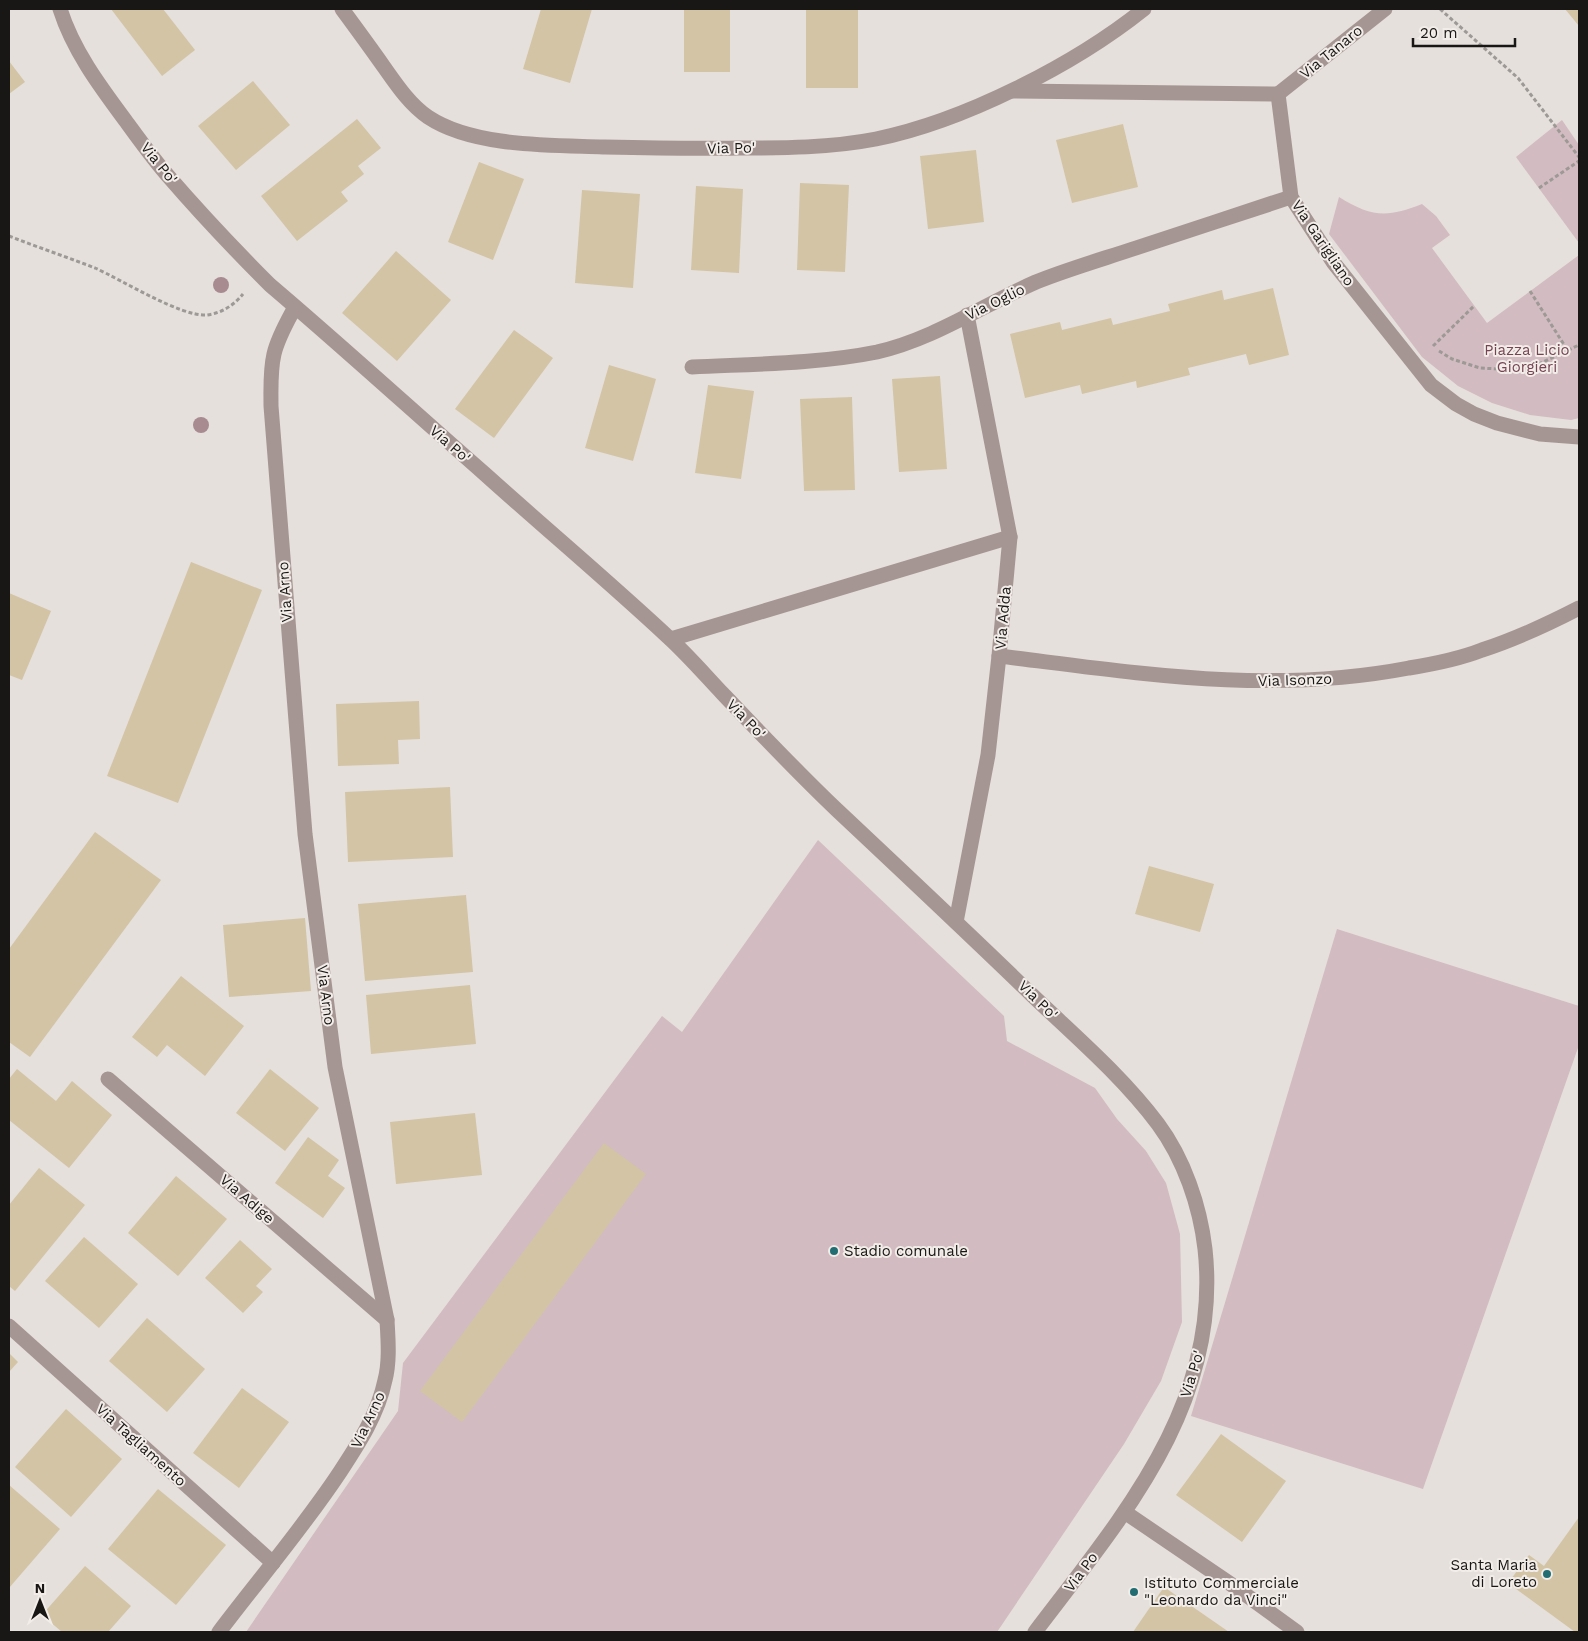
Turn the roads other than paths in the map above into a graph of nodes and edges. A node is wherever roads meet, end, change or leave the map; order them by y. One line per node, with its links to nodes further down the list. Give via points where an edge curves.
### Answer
1 (60, 9): 8 (street, Via Po', via 80,54 168,176 258,274)
2 (342, 9): 5 (street, Via Po', via 409,99 427,116 464,134 514,142 672,149 830,145 917,129)
3 (1144, 9): 5 (street, Via Po', via 1074,57)
4 (1385, 9): 6 (street, Via Tanaro)
5 (1009, 91): 6 (street)
6 (1278, 94): 7 (street, Via Garigliano)
7 (1291, 197): 9 (street, Via Oglio, via 1037,282); 11 (street, Via Garigliano, via 1333,262 1440,393 1474,414 1497,423 1540,434)
8 (295, 307): 14 (street, Via Po'); 18 (street, Via Arno, via 274,355 271,406 304,834 335,1067)
9 (967, 316): 10 (street, Via Oglio, via 924,337 878,352 831,359); 12 (street, Via Adda)
10 (692, 368)
11 (1579, 437)
12 (1010, 536): 14 (street); 15 (street, Via Adda)
13 (1579, 608): 15 (street, Via Isonzo, via 1482,651 1370,675 1286,681 1206,680)
14 (671, 639): 16 (street, Via Po', via 799,774)
15 (999, 656): 16 (street, Via Adda, via 988,755)
16 (956, 922): 20 (street, Via Po', via 1131,1092 1171,1144 1196,1204 1207,1272 1204,1326 1198,1360 1169,1438)
17 (108, 1079): 18 (street, Via Adige)
18 (387, 1320): 21 (street, Via Arno, via 386,1380 371,1421 325,1495)
19 (9, 1326): 21 (street, Via Tagliamento)
20 (1126, 1513): 23 (street, Via Po); 24 (street)
21 (273, 1563): 22 (street, Via Arno)
22 (219, 1632)
23 (1035, 1632)
24 (1296, 1632)

